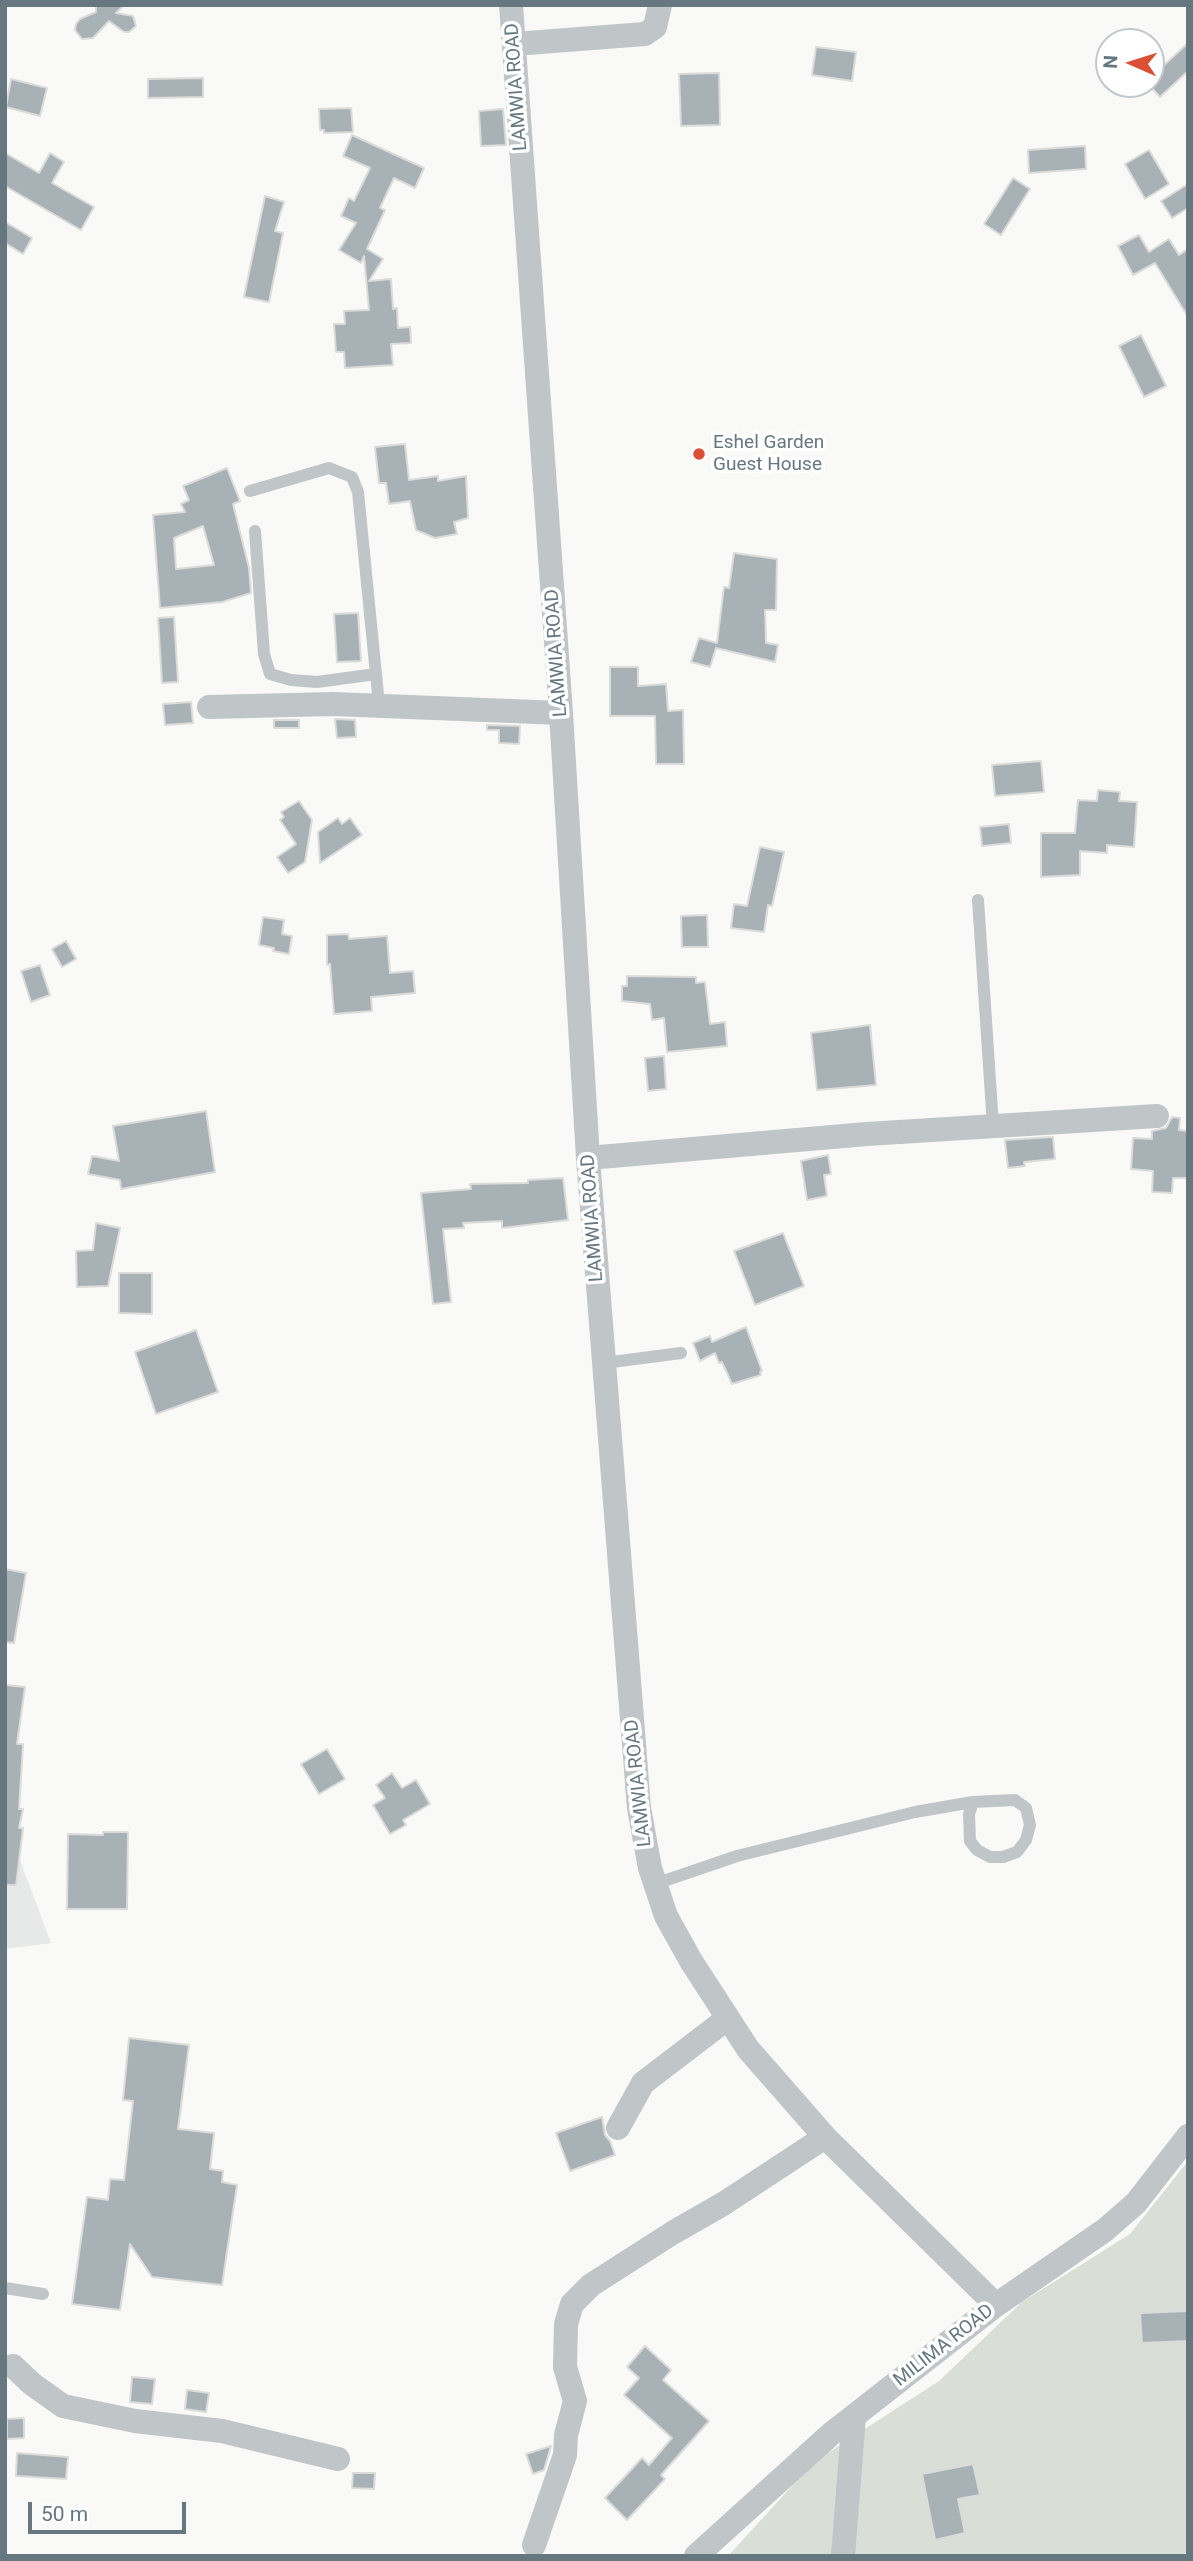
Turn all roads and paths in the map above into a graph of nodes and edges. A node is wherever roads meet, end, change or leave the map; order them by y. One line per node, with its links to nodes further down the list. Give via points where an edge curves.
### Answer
1 (511, 5): 3 (street, LAMWIA ROAD)
2 (660, 5): 3 (street, via 655,27 645,34)
3 (514, 44): 9 (street, LAMWIA ROAD)
4 (250, 491): 6 (lane, via 329,468 352,477 358,492)
5 (255, 531): 6 (lane, via 264,654 270,674 317,682)
6 (376, 674): 7 (lane)
7 (379, 705): 8 (street); 9 (street)
8 (209, 708)
9 (561, 713): 13 (street, LAMWIA ROAD)
10 (978, 900): 12 (lane)
11 (1157, 1116): 12 (street)
12 (993, 1126): 13 (street)
13 (588, 1158): 15 (street, LAMWIA ROAD)
14 (681, 1353): 15 (lane)
15 (604, 1363): 17 (street, LAMWIA ROAD, via 639,1808)
16 (972, 1802): 16 (lane, via 970,1841 977,1850 990,1857 1017,1852 1030,1825 1026,1808 1015,1800); 17 (lane, via 737,1856)
17 (655, 1884): 18 (street, LAMWIA ROAD, via 666,1916)
18 (728, 2018): 19 (street, via 643,2083); 21 (street, LAMWIA ROAD, via 748,2049)
19 (618, 2129)
20 (1188, 2136): 24 (street, MILIMA ROAD, via 1136,2203 1105,2231)
21 (825, 2137): 24 (street, LAMWIA ROAD); 28 (street, via 591,2285 572,2304 566,2324 565,2367 575,2401 565,2455)
22 (5, 2288): 23 (lane)
23 (43, 2294)
24 (996, 2305): 26 (street, MILIMA ROAD)
25 (13, 2366): 27 (street, via 63,2406 135,2421 222,2431)
26 (854, 2416): 29 (street, MILIMA ROAD); 30 (street)
27 (338, 2459)
28 (534, 2545)
29 (696, 2556)
30 (844, 2556)

